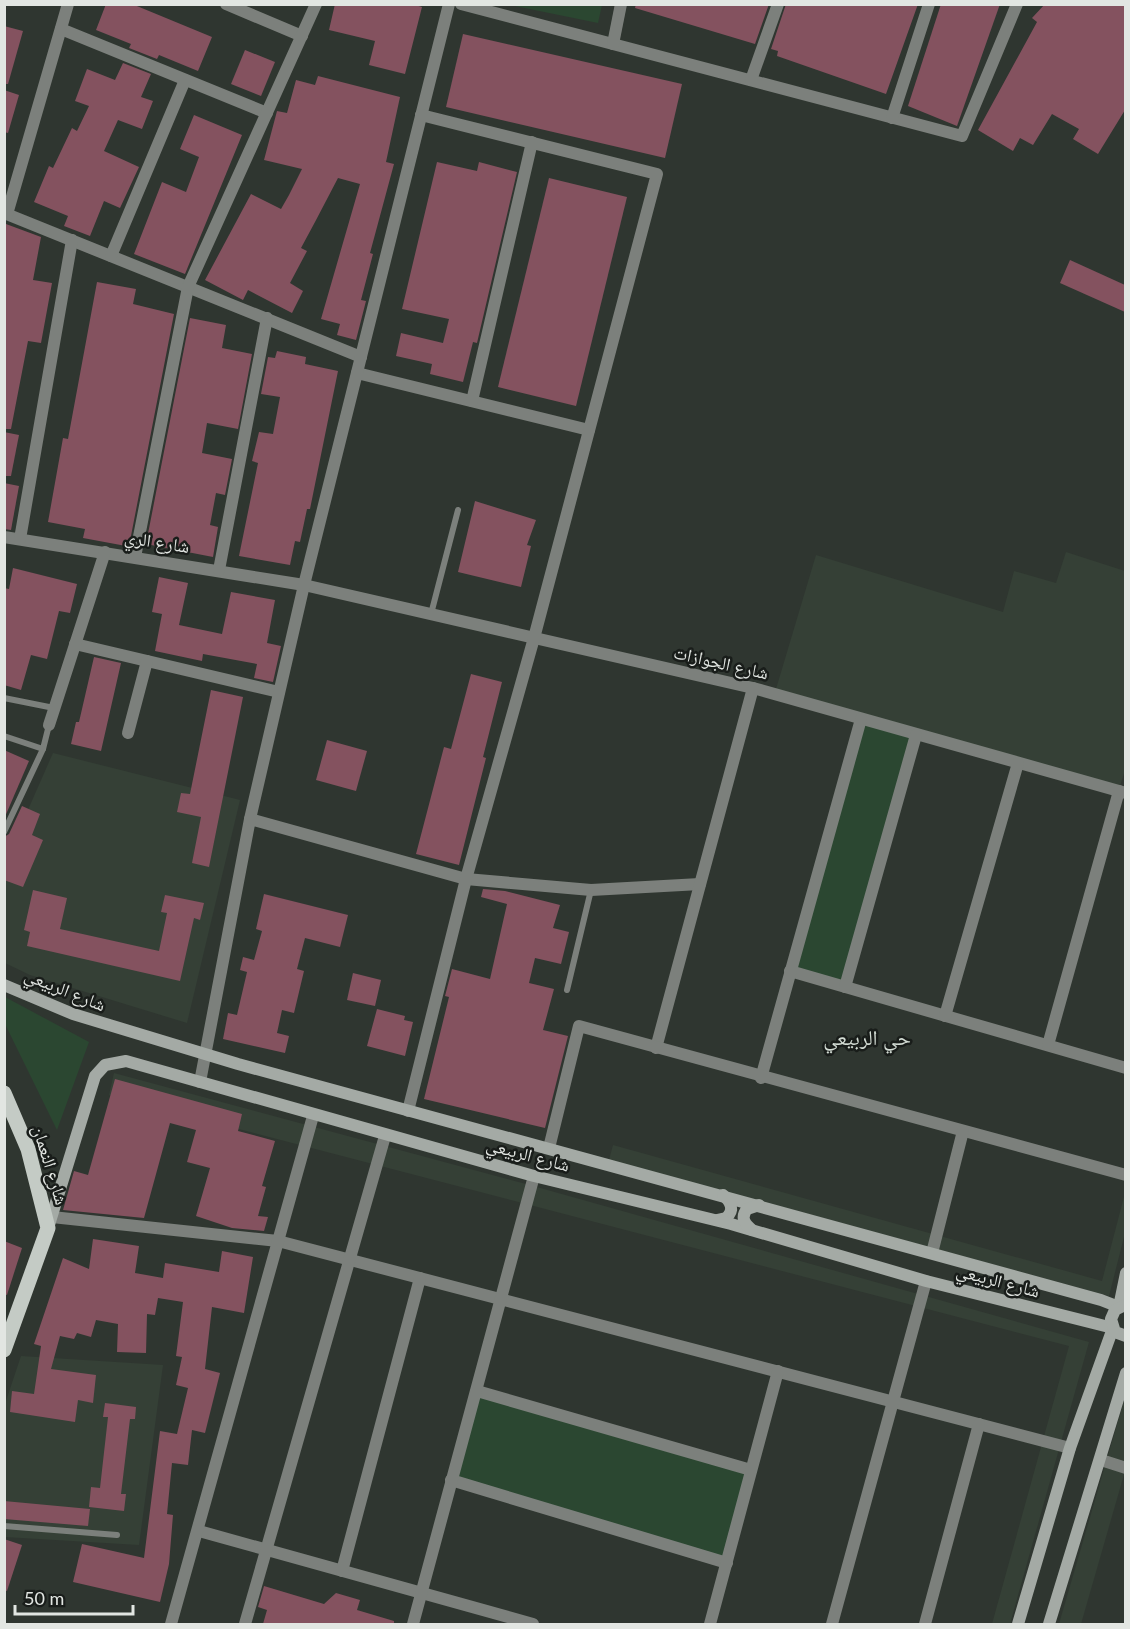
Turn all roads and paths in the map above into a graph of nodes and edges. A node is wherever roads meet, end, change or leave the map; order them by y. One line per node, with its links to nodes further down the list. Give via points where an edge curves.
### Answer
1 (68, 4): 10 (street)
2 (226, 4): 11 (street)
3 (316, 4): 11 (street)
4 (449, 4): 16 (street)
5 (461, 4): 12 (street)
6 (621, 4): 12 (street)
7 (778, 4): 14 (street)
8 (929, 4): 17 (street)
9 (1017, 4): 17 (street, via 962,136)
10 (61, 29): 13 (street); 19 (street)
11 (302, 36): 15 (street)
12 (613, 44): 14 (street)
13 (185, 80): 15 (street); 21 (street)
14 (751, 80): 17 (street)
15 (267, 112): 22 (street)
16 (422, 115): 18 (street); 24 (street)
17 (892, 117)
18 (532, 142): 26 (street); 27 (street, via 657,174)
19 (6, 214): 20 (street)
20 (72, 240): 21 (street); 30 (street)
21 (111, 256): 22 (street)
22 (188, 287): 23 (street); 32 (street)
23 (267, 318): 24 (street); 33 (street)
24 (361, 357): 25 (street)
25 (357, 373): 26 (street); 34 (street)
26 (472, 401): 27 (street)
27 (589, 430): 36 (street)
28 (458, 510): 35 (lane)
29 (4, 537): 30 (street, شارع الري)
30 (20, 539): 31 (street, شارع الري)
31 (105, 552): 32 (street, شارع الري); 37 (street)
32 (135, 557): 33 (street, شارع الري)
33 (219, 570): 34 (street, شارع الري)
34 (304, 585): 35 (street, شارع الجوازات); 40 (street)
35 (431, 615): 36 (street, شارع الجوازات)
36 (534, 638): 39 (street, شارع الجوازات); 53 (street)
37 (75, 644): 38 (street); 42 (street)
38 (147, 661): 40 (street); 45 (street)
39 (753, 688): 43 (street, شارع الجوازات); 54 (street)
40 (279, 692): 51 (street)
41 (4, 698): 42 (lane)
42 (55, 709): 44 (street)
43 (861, 719): 46 (street, شارع الجوازات); 56 (street)
44 (49, 725): 48 (lane)
45 (128, 733)
46 (916, 735): 49 (street, شارع الجوازات); 58 (street)
47 (4, 736): 48 (lane)
48 (43, 749): 52 (lane)
49 (1018, 763): 50 (street, شارع الجوازات); 60 (street)
50 (1122, 792): 61 (street)
51 (250, 819): 53 (street); 63 (street)
52 (4, 832)
53 (466, 879): 55 (street); 68 (street)
54 (700, 884): 55 (street); 62 (street)
55 (591, 890): 59 (lane)
56 (790, 971): 58 (street); 65 (street)
57 (4, 985): 63 (street, شارع الربيعي, via 73,1014)
58 (845, 987): 60 (street)
59 (567, 990)
60 (945, 1016): 61 (street)
61 (1048, 1045): 64 (street)
62 (656, 1048): 65 (street); 72 (street, via 579,1026)
63 (207, 1055): 66 (street); 68 (street, شارع الربيعي)
64 (1125, 1068)
65 (761, 1077): 70 (street)
66 (200, 1082): 69 (street, شارع الربيعي); 78 (street, شارع الربيعي, via 126,1061 100,1068)
67 (4, 1093): 78 (main road, شارع النعمان, via 28,1149)
68 (408, 1110): 72 (street, شارع الربيعي)
69 (313, 1116): 71 (street, شارع الربيعي); 80 (street)
70 (963, 1131): 73 (street); 81 (street)
71 (385, 1136): 74 (street, شارع الربيعي); 82 (street)
72 (549, 1148): 75 (street, شارع الربيعي)
73 (1125, 1175)
74 (534, 1176): 77 (street, شارع الربيعي); 86 (street)
75 (723, 1195): 76 (street, شارع الربيعي); 77 (street, via 731,1204 731,1212 726,1218)
76 (763, 1206): 79 (street, via 750,1206 745,1212 744,1220); 81 (street, شارع الربيعي)
77 (715, 1220): 79 (street, شارع الربيعي)
78 (50, 1223): 80 (street); 93 (main road, شارع النعمان)
79 (752, 1230): 84 (street, شارع الربيعي)
80 (278, 1240): 82 (street); 105 (street)
81 (932, 1253): 87 (street, شارع الربيعي)
82 (350, 1259): 83 (street); 107 (street)
83 (420, 1278): 86 (street); 109 (street)
84 (926, 1281): 88 (street, شارع الربيعي); 97 (street)
85 (1124, 1293): 87 (street, شارع الربيعي); 87 (street); 89 (street, via 1112,1314)
86 (501, 1299): 94 (street); 96 (street)
87 (1101, 1300): 88 (street, via 1109,1315)
88 (1095, 1325): 89 (street, شارع الربيعي); 92 (street)
89 (1113, 1328): 90 (street, شارع الربيعي); 92 (street)
90 (1125, 1336)
91 (1125, 1343): 92 (street, via 1113,1341)
92 (1104, 1349): 99 (street)
93 (4, 1350)
94 (778, 1371): 97 (street); 102 (street)
95 (1125, 1373): 100 (street)
96 (477, 1391): 102 (street); 103 (street)
97 (893, 1401): 98 (street); 116 (street)
98 (979, 1424): 99 (street); 117 (street)
99 (1070, 1448): 118 (street)
100 (1101, 1460): 101 (street); 119 (street)
101 (1125, 1468)
102 (751, 1470): 108 (street)
103 (451, 1480): 108 (street); 110 (street)
104 (4, 1526): 106 (lane)
105 (199, 1531): 107 (street); 111 (street)
106 (117, 1535)
107 (267, 1550): 109 (street); 112 (street)
108 (727, 1563): 115 (street)
109 (342, 1571): 110 (street)
110 (421, 1593): 113 (street); 114 (street)
111 (171, 1624)
112 (245, 1624)
113 (413, 1624)
114 (533, 1624)
115 (710, 1624)
116 (832, 1624)
117 (925, 1624)
118 (1018, 1624)
119 (1049, 1624)

